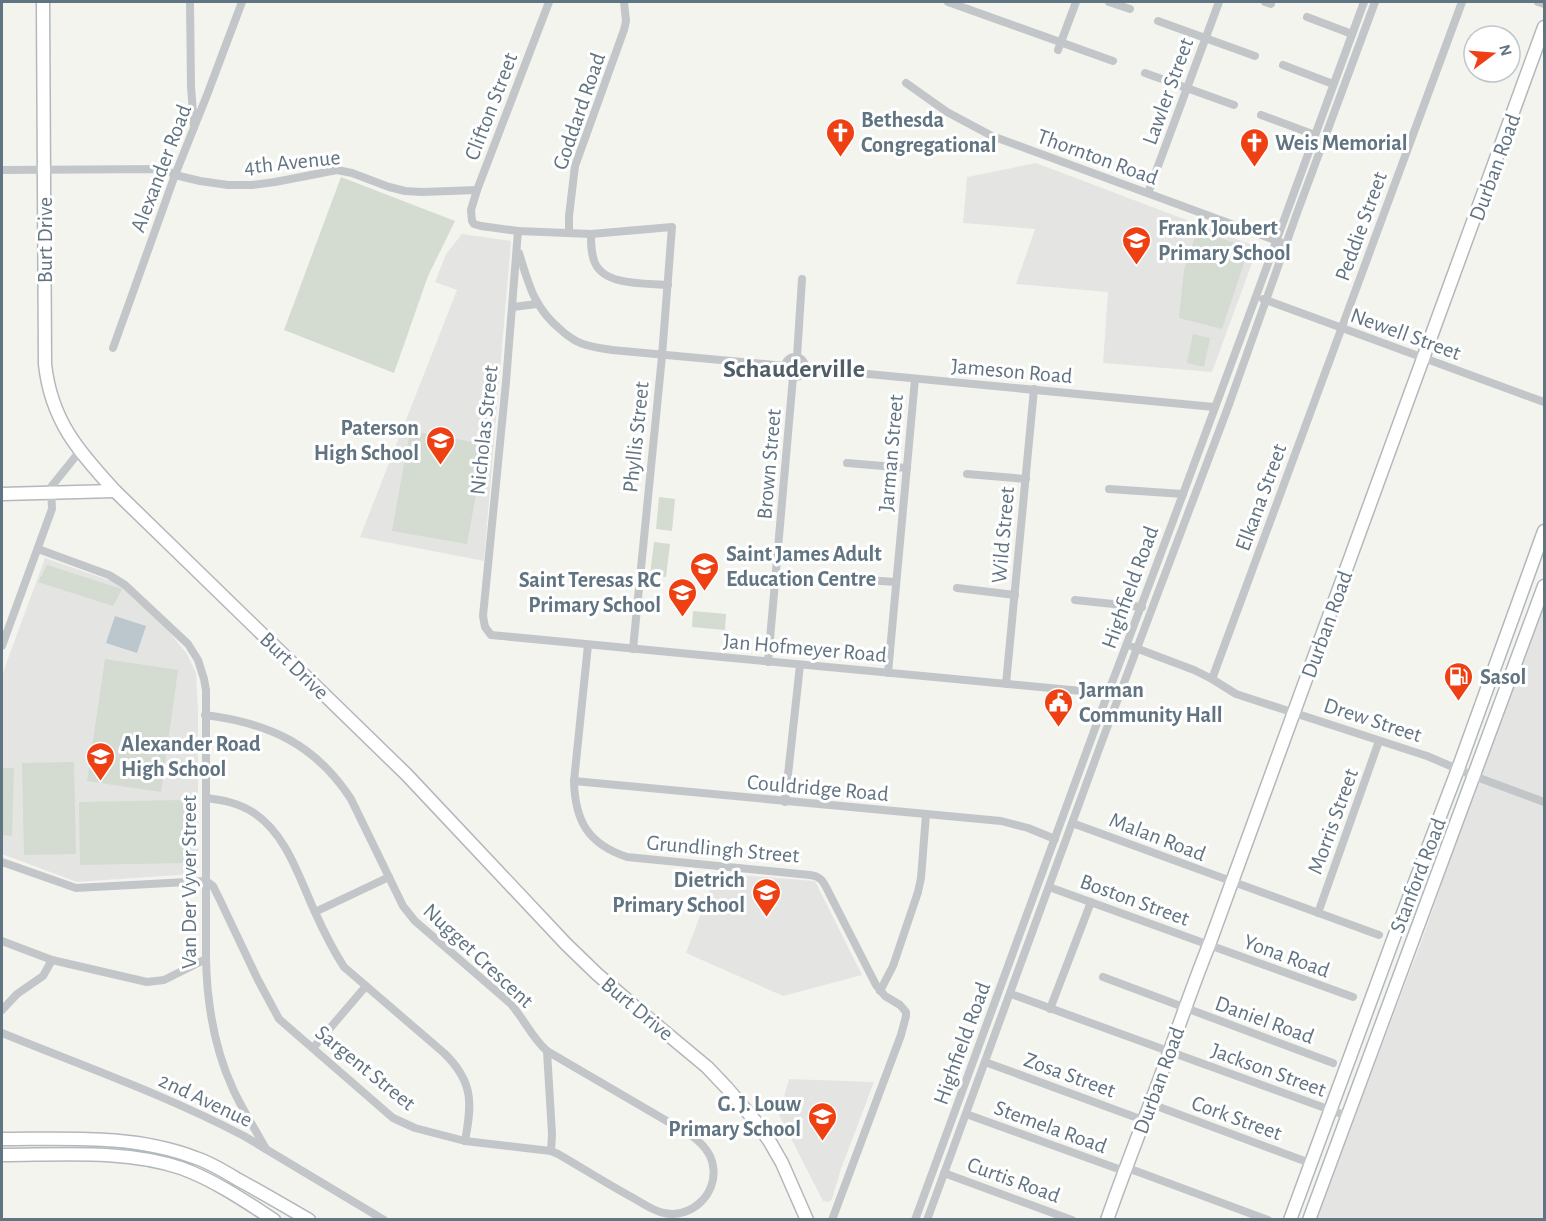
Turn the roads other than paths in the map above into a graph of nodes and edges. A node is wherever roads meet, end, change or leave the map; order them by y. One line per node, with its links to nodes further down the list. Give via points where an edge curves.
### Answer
1 (43, 2): 36 (street, Burt Drive)
2 (190, 2): 28 (street)
3 (242, 2): 30 (street, Alexander Road)
4 (549, 2): 38 (street, Clifton Street)
5 (624, 2): 41 (street, Goddard Road, via 624,30 574,170)
6 (948, 2): 21 (street)
7 (1076, 2): 21 (street)
8 (1109, 2): 15 (street)
9 (1220, 2): 20 (street, Lawler Street)
10 (1364, 2): 19 (street, Highfield Road)
11 (1376, 2): 44 (street, Highfield Road)
12 (1462, 2): 52 (street, Peddie Street)
13 (1538, 2): 14 (street)
14 (1545, 4)
15 (1130, 9)
16 (1307, 17): 19 (street)
17 (1158, 21): 20 (street)
18 (1545, 27): 56 (street, Durban Road)
19 (1352, 33): 27 (street, Highfield Road)
20 (1206, 37): 22 (street); 29 (street, Lawler Street)
21 (1060, 46): 23 (street)
22 (1255, 56)
23 (1113, 61)
24 (1283, 66): 27 (street)
25 (1145, 73): 29 (street)
26 (906, 83): 39 (street, Thornton Road, via 947,112 992,136)
27 (1333, 84): 34 (street, Highfield Road)
28 (191, 86): 30 (street); 33 (street)
29 (1187, 88): 31 (street); 39 (street, Lawler Street)
30 (207, 95): 33 (street, Alexander Road)
31 (1234, 105)
32 (1261, 115): 34 (street)
33 (194, 128): 37 (street, Alexander Road)
34 (1315, 135): 43 (street, Highfield Road)
35 (2, 170): 36 (street, 4th Avenue)
36 (44, 170): 37 (street, 4th Avenue, via 164,169); 64 (street, Burt Drive, via 46,376 54,407)
37 (176, 175): 38 (street, 4th Avenue, via 228,185 252,185 337,170 405,191); 53 (street, Alexander Road)
38 (477, 190): 40 (street, Clifton Street, via 471,210 474,224)
39 (1148, 193): 43 (street, Thornton Road)
40 (518, 231): 41 (street); 45 (street, Nicholas Street)
41 (569, 233): 42 (street)
42 (591, 234): 47 (street, via 595,263 602,274 613,279); 47 (street, Phyllis Street, via 672,227)
43 (1276, 240): 44 (street, Thornton Road); 48 (street, Highfield Road)
44 (1286, 244): 49 (street, Highfield Road)
45 (517, 247): 50 (street); 51 (street, Nicholas Street)
46 (802, 279): 55 (street)
47 (668, 285): 54 (street, Phyllis Street)
48 (1256, 296): 49 (street, Newell Street); 63 (street, Highfield Road)
49 (1266, 300): 52 (street, Newell Street); 87 (street, Highfield Road)
50 (537, 304): 51 (street); 54 (street, via 575,341 596,348)
51 (513, 307): 83 (street, Nicholas Street, via 483,616)
52 (1341, 328): 56 (street, Newell Street); 92 (street, Elkana Street)
53 (113, 348)
54 (662, 356): 57 (street); 88 (street, Phyllis Street)
55 (797, 357): 57 (street); 58 (street)
56 (1425, 358): 62 (street, Newell Street); 96 (street, Durban Road)
57 (785, 366): 59 (street)
58 (806, 368): 59 (street, via 803,374); 60 (street, Jameson Road)
59 (793, 377): 89 (street, Brown Street)
60 (915, 379): 61 (street, Jameson Road); 66 (street, Jarman Street)
61 (1034, 389): 63 (street, Jameson Road); 68 (street, Wild Street)
62 (1545, 402)
63 (1214, 407): 73 (street, Highfield Road)
64 (80, 451): 70 (street, Burt Drive); 72 (street, via 55,480)
65 (847, 463): 66 (street)
66 (907, 468): 77 (street, Jarman Street)
67 (968, 474): 68 (street)
68 (1026, 479): 80 (street, Wild Street)
69 (1109, 489): 73 (street)
70 (115, 491): 72 (street); 152 (street, Burt Drive, via 407,775 566,944 707,1067 770,1142)
71 (2, 494): 72 (street)
72 (50, 494): 75 (street, via 52,510)
73 (1183, 494): 82 (street, Highfield Road)
74 (1545, 531): 99 (street, Stanford Road)
75 (38, 549): 86 (street); 97 (street, Van Der Vyver Street, via 116,579 188,644 204,679)
76 (837, 578): 77 (street)
77 (896, 582): 91 (street, Jarman Street)
78 (1545, 586): 100 (street, Stanford Road)
79 (957, 588): 80 (street)
80 (1015, 594): 93 (street, Wild Street)
81 (1075, 600): 82 (street)
82 (1142, 607): 85 (street, Highfield Road)
83 (488, 632): 84 (street, Jan Hofmeyer Road)
84 (588, 645): 88 (street, Jan Hofmeyer Road); 101 (street)
85 (1127, 645): 87 (street, Drew Street); 94 (street, Highfield Road)
86 (2, 646)
87 (1136, 648): 92 (street, Drew Street); 95 (street, Highfield Road)
88 (633, 649): 89 (street, Jan Hofmeyer Road)
89 (768, 662): 90 (street, Jan Hofmeyer Road)
90 (800, 665): 91 (street, Jan Hofmeyer Road); 103 (street)
91 (888, 673): 93 (street, Jan Hofmeyer Road)
92 (1212, 679): 96 (street, Drew Street, via 1236,694)
93 (1006, 684): 94 (street, Jan Hofmeyer Road)
94 (1108, 693): 95 (street, Jan Hofmeyer Road); 107 (street, Highfield Road)
95 (1119, 695): 106 (street, Highfield Road)
96 (1293, 712): 98 (street, Drew Street); 111 (street, Durban Road)
97 (206, 715): 102 (street, Van Der Vyver Street); 109 (street, Nugget Crescent, via 267,728 320,762 351,799)
98 (1379, 741): 99 (street, Drew Street); 115 (street, Morris Street)
99 (1458, 768): 100 (street, Drew Street); 136 (street, Stanford Road)
100 (1474, 776): 104 (street, Drew Street); 138 (street, Stanford Road)
101 (574, 781): 103 (street, Couldridge Road); 123 (street, Grundlingh Street, via 576,807 584,825 598,843 618,854 819,877)
102 (206, 798): 110 (street, Van Der Vyver Street); 114 (street, via 236,803 272,829 291,858)
103 (785, 802): 105 (street, Couldridge Road)
104 (1545, 802)
105 (926, 814): 107 (street, Couldridge Road, via 1009,822); 123 (street, via 915,904)
106 (1072, 822): 111 (street, Malan Road); 112 (street, Highfield Road)
107 (1055, 839): 154 (street, Highfield Road)
108 (2, 862): 110 (street, via 76,888)
109 (389, 877): 114 (street); 131 (street, Nugget Crescent, via 415,921 511,1004)
110 (206, 881): 119 (street, Van Der Vyver Street); 130 (street, Sargent Street, via 213,886 275,1014)
111 (1232, 882): 115 (street, Malan Road); 118 (street, Durban Road)
112 (1049, 887): 113 (street, Boston Street); 124 (street, Highfield Road)
113 (1091, 902): 118 (street, Boston Street); 127 (street)
114 (315, 912): 122 (street, via 344,968)
115 (1318, 913): 116 (street, Malan Road)
116 (1379, 935)
117 (2, 941): 120 (street)
118 (1209, 945): 125 (street, Yona Road); 126 (street, Durban Road)
119 (206, 959): 120 (street, via 155,982); 142 (street, Van Der Vyver Street, via 208,1003 222,1065)
120 (52, 960): 128 (street, via 43,976)
121 (1103, 977): 126 (street, Daniel Road)
122 (366, 986): 130 (street); 141 (street, via 456,1065 470,1102)
123 (880, 991): 153 (street, Grundlingh Street, via 904,1008 905,1024)
124 (1011, 994): 127 (street, Jackson Street); 133 (street, Highfield Road)
125 (1353, 997)
126 (1184, 1008): 132 (street, Durban Road); 134 (street, Daniel Road)
127 (1050, 1009): 132 (street, Jackson Street)
128 (2, 1010)
129 (2, 1033): 142 (street, 2nd Avenue, via 126,1081)
130 (313, 1048): 141 (street, Sargent Street, via 399,1121)
131 (547, 1051): 143 (street); 148 (street, Nugget Crescent, via 698,1140 713,1166)
132 (1168, 1052): 135 (street, Durban Road); 136 (street, Jackson Street)
133 (985, 1062): 137 (street, Highfield Road); 139 (street, Zosa Street)
134 (1333, 1063)
135 (1150, 1104): 139 (street, Durban Road); 145 (street, Cork Street)
136 (1330, 1110): 138 (street, Jackson Street); 145 (street, Stanford Road)
137 (966, 1114): 146 (street, Stemela Road); 147 (street, Highfield Road)
138 (1347, 1116): 160 (street, Stanford Road)
139 (1143, 1120): 146 (street, Durban Road)
140 (2, 1139): 150 (street, via 132,1141 162,1147 215,1166)
141 (465, 1142): 143 (street, Sargent Street)
142 (266, 1149): 151 (street, 2nd Avenue)
143 (551, 1151): 148 (street, Sargent Street, via 664,1213 690,1210)
144 (2, 1155): 149 (street, via 87,1154 159,1162 219,1186)
145 (1310, 1163): 159 (street, Stanford Road)
146 (1125, 1169): 157 (street, Durban Road); 158 (street, Stemela Road)
147 (944, 1173): 155 (street, Highfield Road); 156 (street, Curtis Road)
148 (709, 1190)
149 (274, 1220)
150 (309, 1220)
151 (384, 1220)
152 (807, 1220)
153 (832, 1220)
154 (915, 1220)
155 (927, 1220)
156 (1072, 1220)
157 (1107, 1220)
158 (1268, 1220)
159 (1290, 1220)
160 (1309, 1220)

